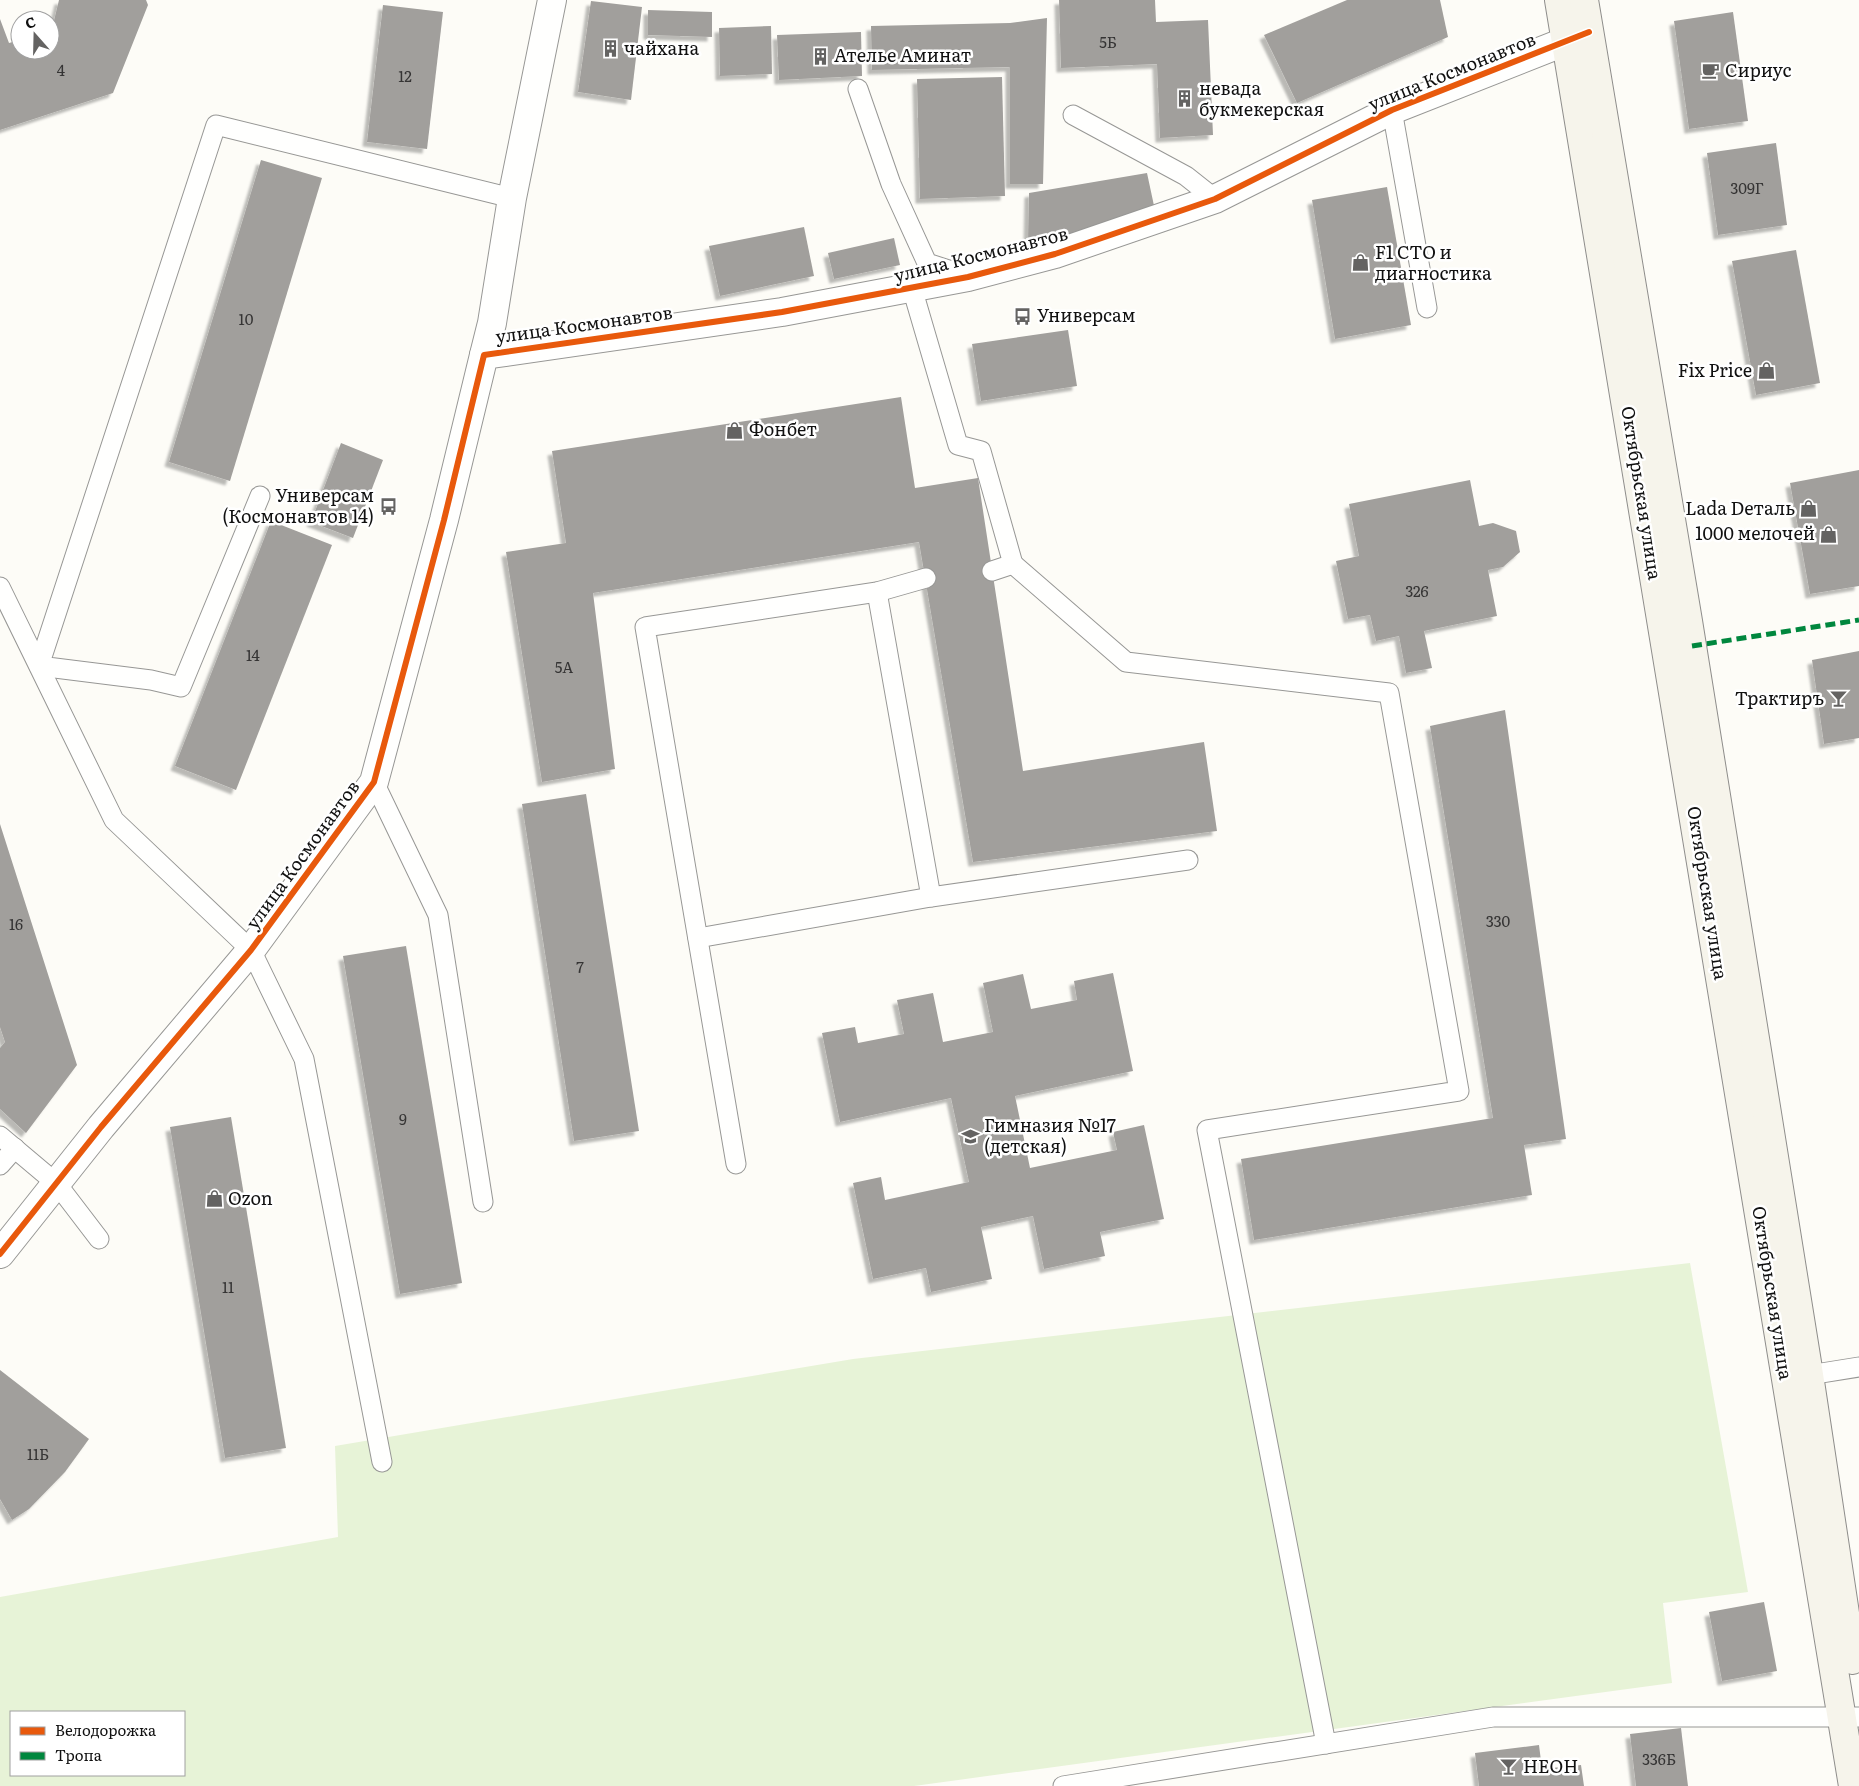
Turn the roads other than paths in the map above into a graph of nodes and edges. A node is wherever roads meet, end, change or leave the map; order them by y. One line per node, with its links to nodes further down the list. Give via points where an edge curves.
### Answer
1 (552, 0): 8 (street, улица Космонавтов)
2 (1559, 0): 4 (main road, Октябрьская улица)
3 (1584, 0): 4 (main road, Октябрьская улица)
4 (1577, 37): 6 (street, улица Космонавтов); 35 (main road, Октябрьская улица, via 1688,621); 38 (main road, Октябрьская улица)
5 (858, 90): 10 (lane, via 890,184 926,263)
6 (1392, 110): 9 (street, улица Космонавтов); 12 (lane)
7 (1073, 115): 9 (lane, via 1186,176)
8 (512, 198): 13 (street, улица Космонавтов); 20 (lane, via 216,125)
9 (1215, 199): 10 (street, улица Космонавтов, via 1188,211 1055,254)
10 (968, 277): 11 (street, улица Космонавтов)
11 (912, 288): 13 (street, улица Космонавтов, via 782,312); 15 (lane, via 958,445 981,451)
12 (1427, 308)
13 (484, 355): 21 (street, улица Космонавтов)
14 (260, 496): 20 (lane, via 181,687 151,680)
15 (1013, 564): 16 (lane); 39 (lane, via 1126,662 1389,693 1459,1091 1207,1130)
16 (992, 571)
17 (926, 578): 19 (lane)
18 (0, 587): 20 (lane)
19 (877, 592): 23 (lane); 24 (lane, via 645,627)
20 (39, 666): 25 (lane, via 114,820)
21 (374, 782): 25 (street, улица Космонавтов); 31 (lane, via 438,915)
22 (1188, 860): 23 (lane)
23 (931, 897): 24 (lane)
24 (698, 938): 28 (lane)
25 (251, 950): 30 (street, улица Космонавтов, via 101,1127); 36 (lane, via 304,1059)
26 (0, 1136): 27 (lane)
27 (15, 1148): 29 (lane); 30 (lane)
28 (736, 1164)
29 (0, 1165)
30 (57, 1184): 32 (lane); 33 (street, улица Космонавтов)
31 (483, 1202)
32 (98, 1238)
33 (0, 1254)
34 (1859, 1367): 35 (lane)
35 (1809, 1375): 37 (main road, Октябрьская улица)
36 (382, 1462)
37 (1850, 1589): 38 (main road, Октябрьская улица)
38 (1853, 1714): 39 (lane, via 1493,1717); 41 (main road, Октябрьская улица)
39 (1326, 1744): 40 (lane)
40 (1063, 1786)
41 (1853, 1786)

